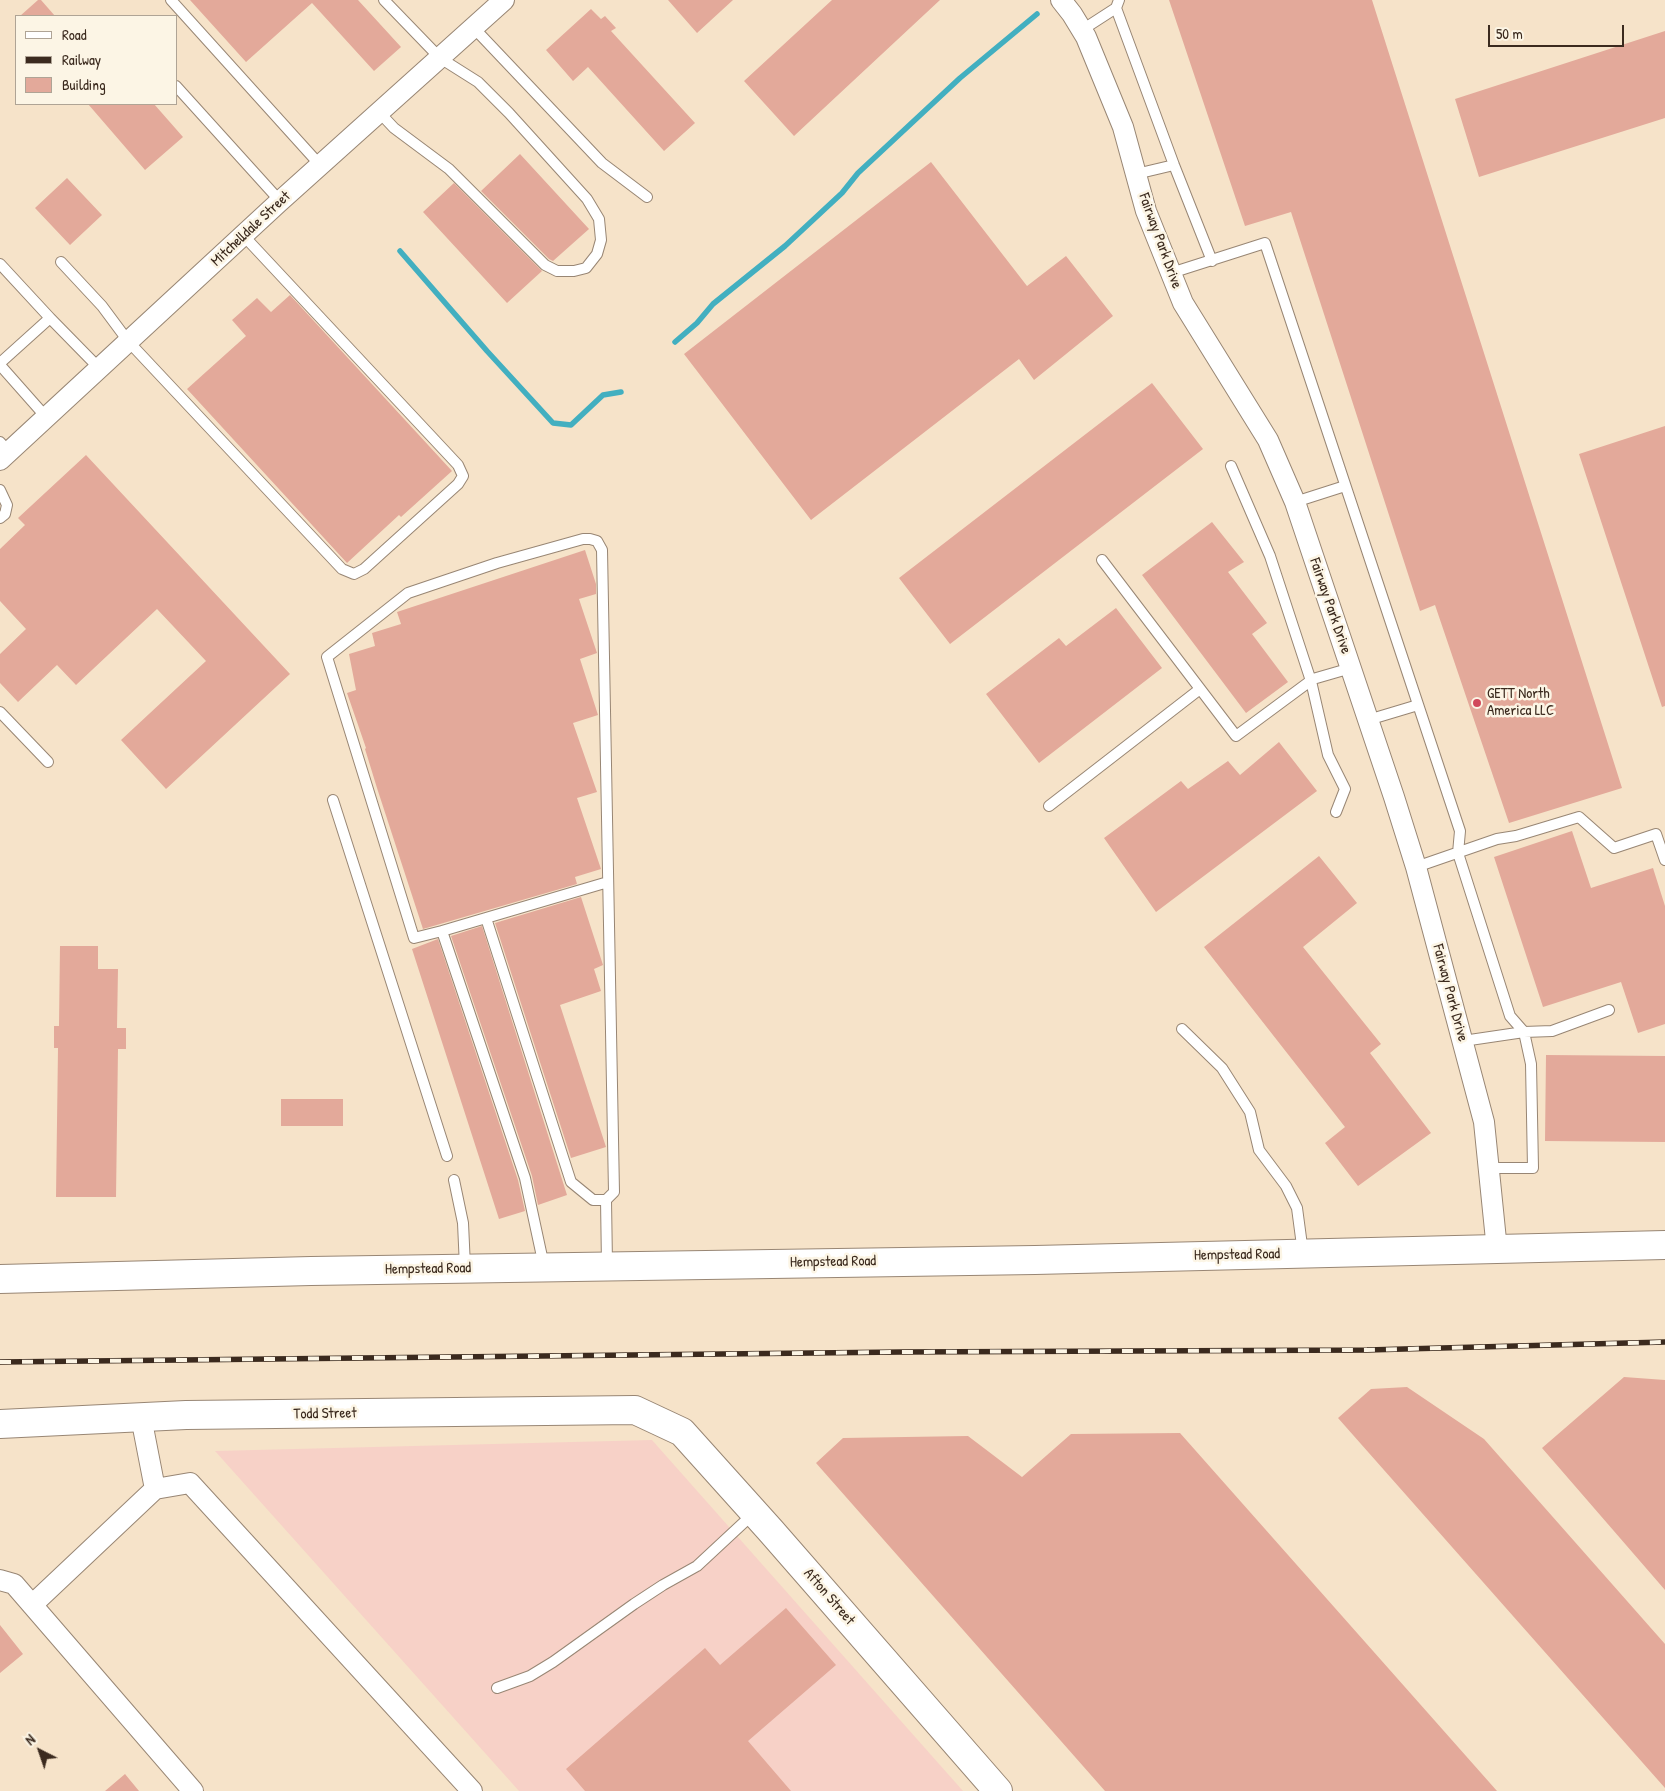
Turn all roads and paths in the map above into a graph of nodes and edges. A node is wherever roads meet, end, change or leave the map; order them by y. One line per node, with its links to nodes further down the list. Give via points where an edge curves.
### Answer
1 (171, 0): 11 (lane)
2 (384, 0): 8 (lane)
3 (504, 0): 6 (street, Mitchelldale Street)
4 (1061, 0): 7 (street, Fairway Park Drive)
5 (1117, 4): 7 (lane); 12 (lane)
6 (473, 27): 8 (street, Mitchelldale Street); 14 (lane, via 602,163)
7 (1082, 30): 13 (street, Fairway Park Drive, via 1123,128)
8 (440, 58): 10 (street, Mitchelldale Street); 10 (lane, via 478,82 587,198 599,219 601,240 597,254 586,268 557,271 544,265 449,169 394,128)
9 (178, 88): 15 (lane)
10 (379, 112): 11 (street, Mitchelldale Street)
11 (320, 165): 15 (street, Mitchelldale Street)
12 (1174, 165): 13 (lane); 17 (lane)
13 (1136, 174): 20 (street, Fairway Park Drive, via 1146,211)
14 (648, 197)
15 (280, 202): 16 (street, Mitchelldale Street)
16 (243, 235): 22 (street, Mitchelldale Street); 22 (lane, via 458,465 463,476 458,484 364,569 354,574 348,572)
17 (1212, 261): 20 (lane); 28 (lane, via 1265,243)
18 (60, 262): 22 (lane, via 102,306)
19 (0, 264): 21 (lane)
20 (1171, 274): 30 (street, Fairway Park Drive, via 1183,303 1268,440)
21 (50, 318): 23 (lane); 24 (lane)
22 (128, 342): 24 (street, Mitchelldale Street)
23 (0, 364): 25 (lane)
24 (99, 368): 25 (street, Mitchelldale Street)
25 (46, 417): 26 (street, Mitchelldale Street)
26 (3, 451)
27 (1231, 466): 34 (lane, via 1270,556)
28 (1345, 486): 30 (lane); 36 (lane)
29 (0, 490): 31 (lane, via 7,505 5,514)
30 (1294, 502): 33 (street, Fairway Park Drive)
31 (0, 518)
32 (1102, 560): 35 (lane)
33 (1351, 668): 34 (lane); 38 (street, Fairway Park Drive)
34 (1311, 681): 35 (lane, via 1236,736); 42 (lane, via 1328,755 1345,789)
35 (1200, 688): 41 (lane)
36 (1418, 705): 38 (lane); 43 (lane, via 1460,831)
37 (0, 712): 39 (lane)
38 (1368, 720): 45 (street, Fairway Park Drive)
39 (48, 762)
40 (333, 800): 53 (lane)
41 (1049, 806)
42 (1336, 812)
43 (1458, 853): 44 (lane, via 1579,817 1614,848 1656,834); 45 (lane); 51 (lane, via 1510,1016)
44 (1665, 860)
45 (1416, 867): 52 (street, Fairway Park Drive)
46 (608, 882): 47 (lane); 48 (lane, via 602,550 590,538 408,592 327,657 414,938); 56 (lane, via 614,1192)
47 (486, 918): 48 (lane); 56 (lane, via 571,1182 593,1200)
48 (442, 931): 61 (lane, via 526,1178)
49 (1609, 1010): 51 (lane, via 1552,1031)
50 (1182, 1029): 59 (lane, via 1222,1068 1250,1112 1259,1150 1286,1186 1297,1208)
51 (1524, 1032): 52 (lane); 54 (lane, via 1531,1064 1533,1168)
52 (1463, 1042): 54 (street, Fairway Park Drive, via 1484,1122)
53 (447, 1156)
54 (1489, 1168): 58 (street, Fairway Park Drive)
55 (454, 1180): 62 (lane, via 463,1223)
56 (606, 1200): 60 (lane)
57 (1665, 1246): 58 (main road, Hempstead Road)
58 (1497, 1250): 59 (main road, Hempstead Road)
59 (1303, 1254): 60 (main road, Hempstead Road)
60 (607, 1266): 61 (main road, Hempstead Road)
61 (544, 1267): 62 (main road, Hempstead Road)
62 (465, 1268): 63 (main road, Hempstead Road)
63 (0, 1279)
64 (649, 1417): 65 (main road, Todd Street, via 635,1410); 68 (main road, Afton Street, via 682,1432)
65 (142, 1418): 66 (main road, Todd Street); 67 (street)
66 (0, 1424)
67 (155, 1489): 70 (street); 73 (street, via 190,1483)
68 (755, 1512): 71 (lane, via 697,1566 656,1589 553,1662 530,1676); 74 (main road, Afton Street)
69 (0, 1580): 70 (street, via 14,1584)
70 (32, 1605): 72 (street)
71 (497, 1688)
72 (193, 1791)
73 (472, 1791)
74 (998, 1791)

